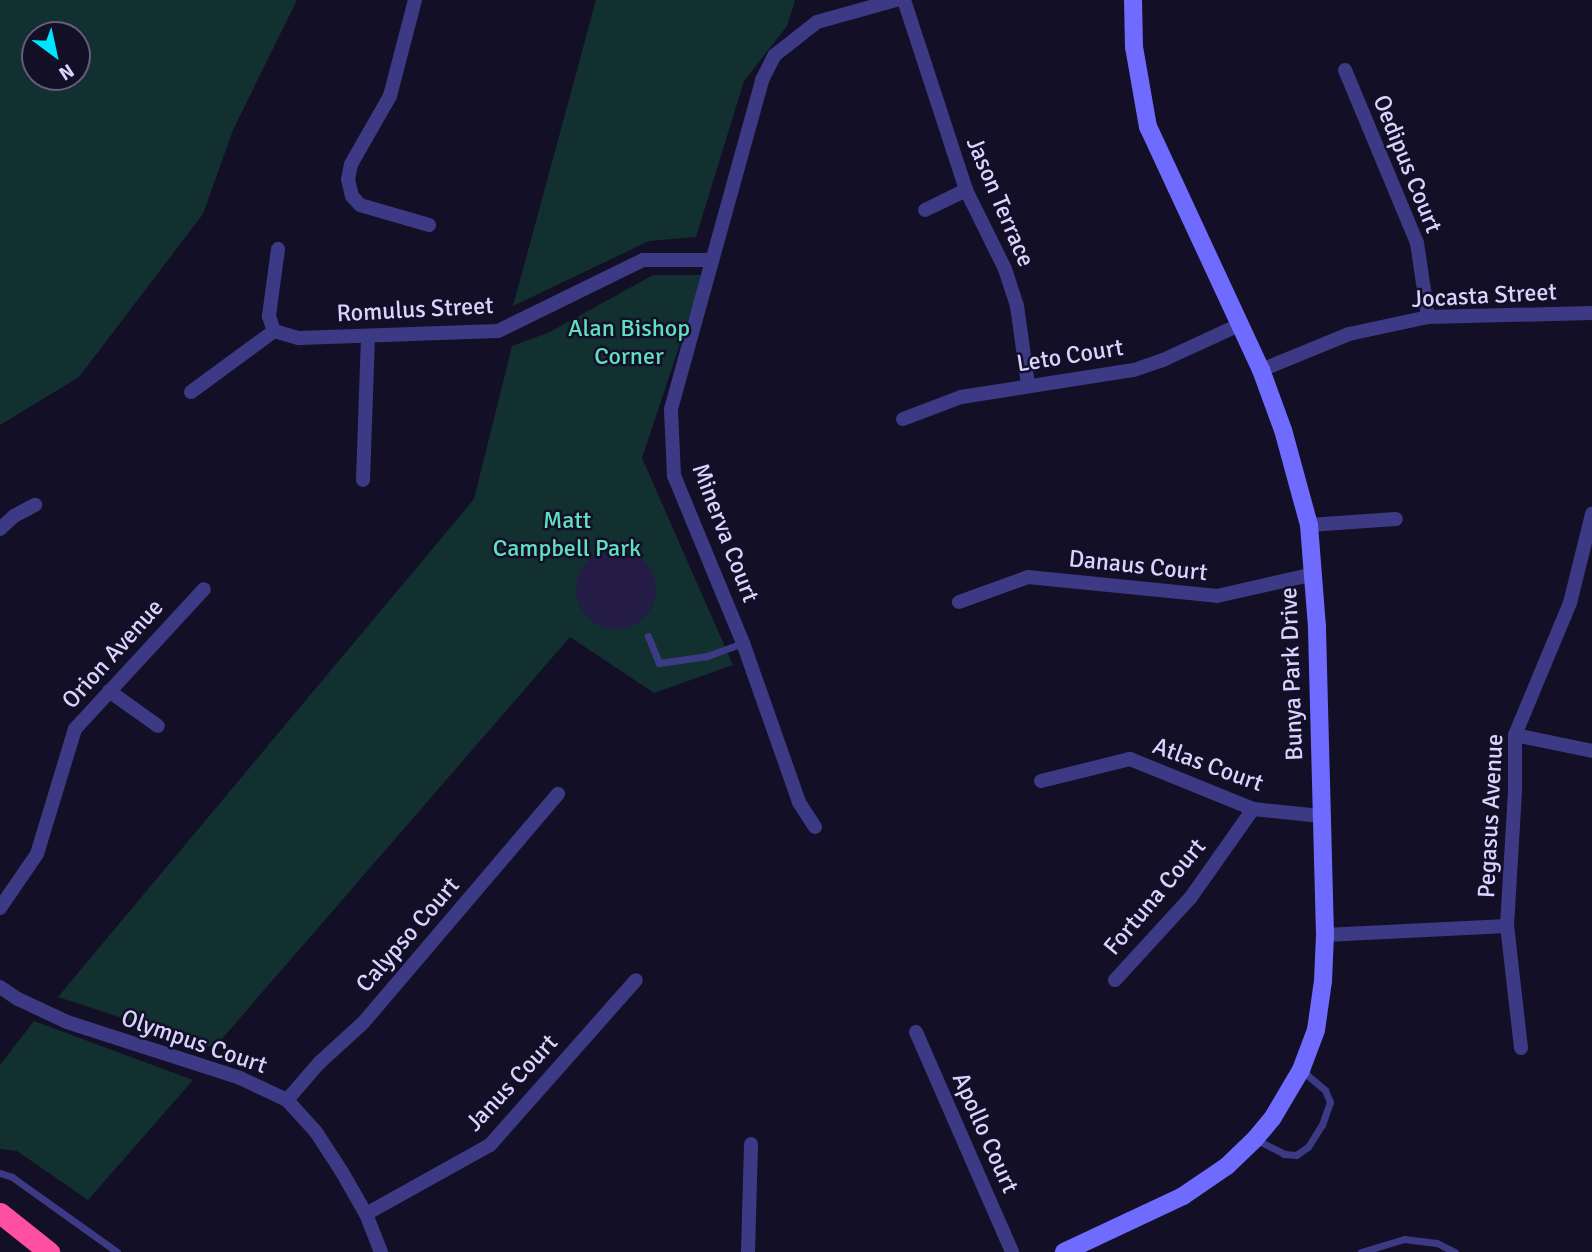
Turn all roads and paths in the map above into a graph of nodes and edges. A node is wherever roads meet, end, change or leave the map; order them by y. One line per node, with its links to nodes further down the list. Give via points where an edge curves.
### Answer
1 (415, 0): 8 (street, via 390,96 351,164 348,179 360,205)
2 (896, 0): 10 (street, Minerva Court, via 817,22 775,55 762,80)
3 (904, 0): 6 (street, Jason Terrace)
4 (1133, 0): 13 (street, Bunya Park Drive, via 1134,47 1148,127)
5 (1345, 70): 12 (street, Oedipus Court, via 1417,243)
6 (966, 190): 7 (street); 17 (street, Jason Terrace, via 1017,306)
7 (925, 210)
8 (429, 225)
9 (278, 249): 14 (street, via 269,316)
10 (712, 260): 15 (street, Romulus Street, via 643,260 498,331); 30 (street, Minerva Court, via 671,409 674,476)
11 (1592, 313): 12 (street, Jocasta Street)
12 (1428, 317): 16 (street, Jocasta Street, via 1349,334)
13 (1239, 325): 16 (street, Bunya Park Drive); 17 (street, Leto Court, via 1134,370)
14 (274, 331): 15 (street, Romulus Street, via 299,338); 18 (street)
15 (368, 337): 20 (street)
16 (1261, 370): 24 (street, Bunya Park Drive)
17 (1028, 384): 19 (street, Leto Court, via 961,397)
18 (191, 392)
19 (903, 419)
20 (363, 480)
21 (35, 505): 25 (street)
22 (1592, 514): 33 (street, Pegasus Avenue, via 1570,603)
23 (1396, 519): 24 (street)
24 (1309, 526): 26 (street, Bunya Park Drive)
25 (0, 528)
26 (1314, 574): 28 (street, Danaus Court, via 1217,596 1028,577); 38 (street, Bunya Park Drive)
27 (204, 589): 31 (street, Orion Avenue)
28 (960, 601)
29 (648, 636): 30 (lane, via 659,663 707,656)
30 (743, 643): 39 (street, Minerva Court, via 799,802)
31 (109, 691): 32 (street); 40 (street, Orion Avenue, via 75,729 37,854)
32 (158, 726)
33 (1515, 735): 34 (street); 41 (street, Pegasus Avenue)
34 (1592, 751)
35 (1041, 781): 37 (street, Atlas Court, via 1130,759)
36 (558, 794): 49 (street, Calypso Court, via 369,1016)
37 (1253, 809): 38 (street, Atlas Court); 44 (street, Fortuna Court, via 1191,897)
38 (1321, 816): 42 (street, Bunya Park Drive)
39 (815, 827)
40 (0, 908)
41 (1507, 926): 42 (street); 47 (street, Pegasus Avenue)
42 (1325, 935): 48 (street, Bunya Park Drive, via 1316,1030)
43 (636, 980): 54 (street, Janus Court, via 489,1146)
44 (1115, 980)
45 (0, 987): 49 (street, Olympus Court, via 67,1022 240,1078)
46 (916, 1032): 59 (street, Apollo Court)
47 (1521, 1048)
48 (1301, 1070): 50 (street, Bunya Park Drive); 50 (lane, via 1325,1090 1330,1102 1308,1147 1296,1155 1284,1154)
49 (287, 1100): 54 (street, Olympus Court, via 316,1132)
50 (1255, 1139): 60 (street, Bunya Park Drive, via 1227,1166 1184,1196)
51 (751, 1144): 58 (street)
52 (0, 1173): 56 (lane)
53 (0, 1213): 55 (highway)
54 (366, 1214): 57 (street, Olympus Court)
55 (49, 1252)
56 (117, 1252)
57 (381, 1252)
58 (748, 1252)
59 (1012, 1252)
60 (1063, 1252)
61 (1361, 1252): 62 (lane, via 1404,1239 1437,1243)
62 (1455, 1252)

